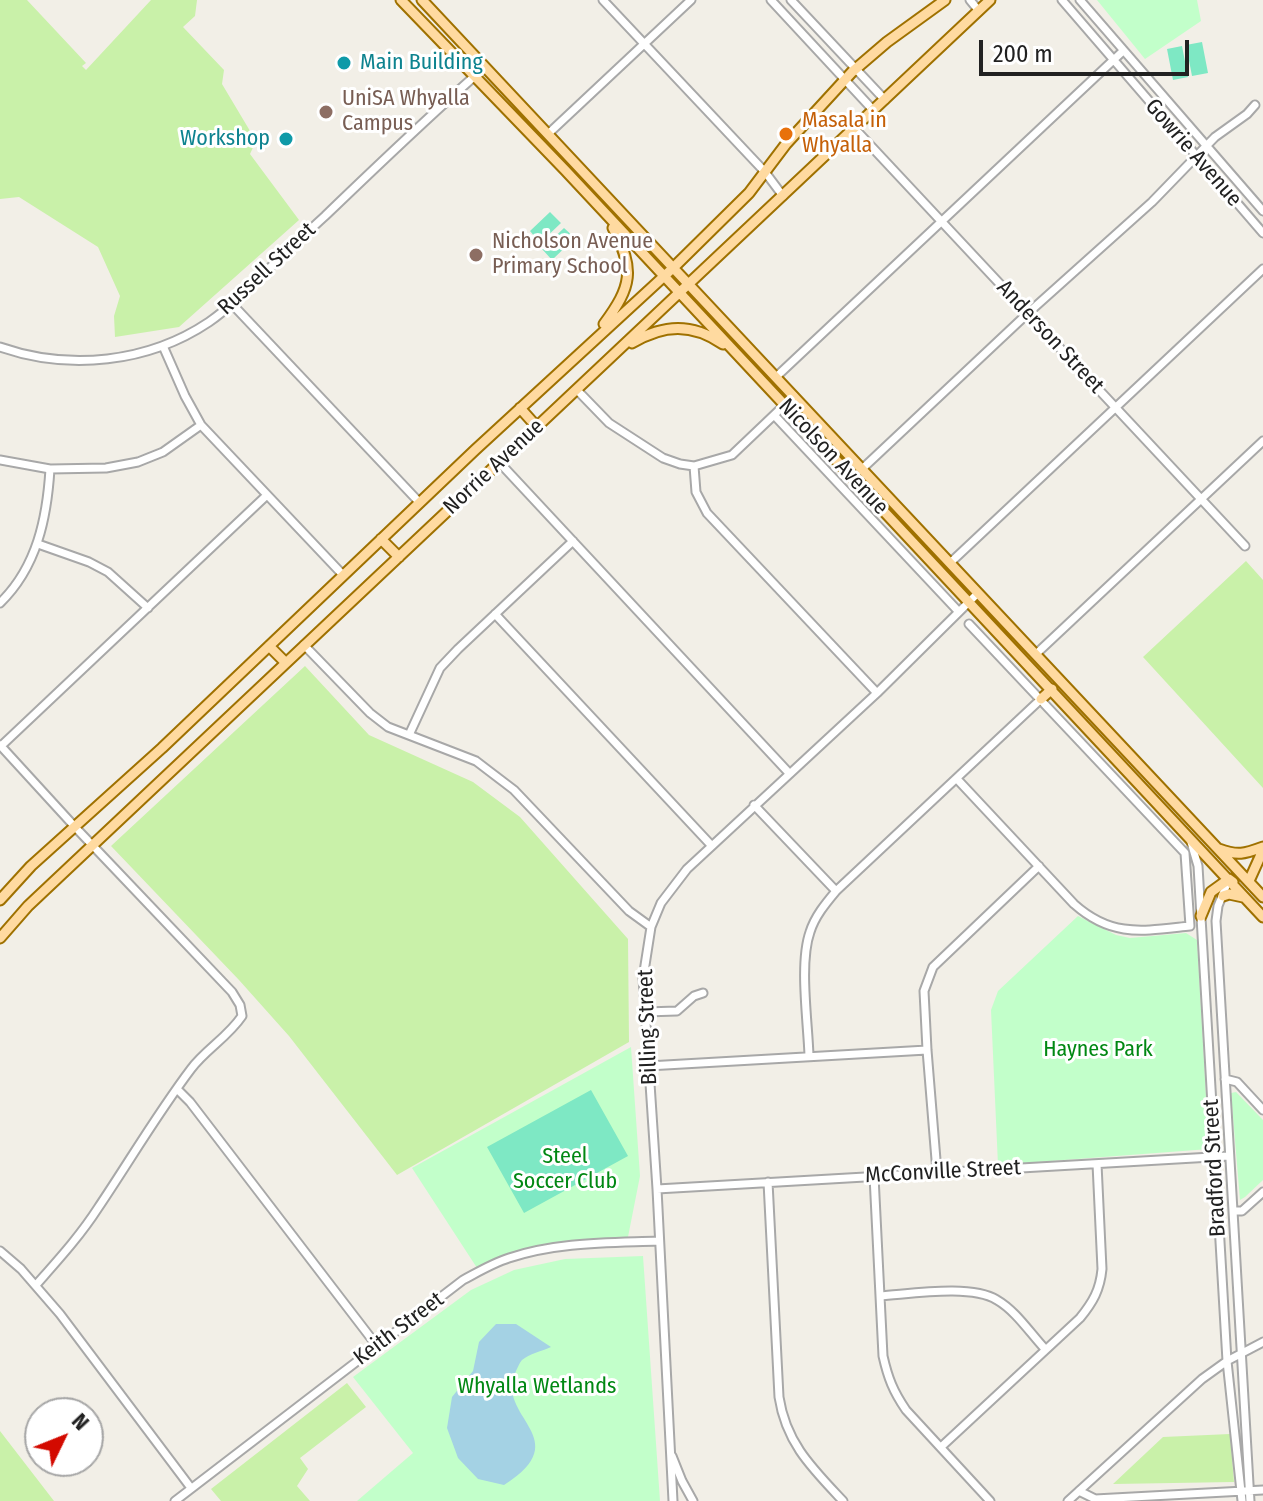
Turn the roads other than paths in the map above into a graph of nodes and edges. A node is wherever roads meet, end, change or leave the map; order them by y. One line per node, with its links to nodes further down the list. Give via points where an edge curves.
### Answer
1 (401, 0): 18 (main road, Nicolson Avenue)
2 (422, 0): 16 (main road, Nicolson Avenue)
3 (603, 0): 13 (street)
4 (691, 0): 13 (street)
5 (771, 0): 19 (street)
6 (791, 0): 17 (street)
7 (945, 0): 17 (main road, Norrie Avenue)
8 (970, 0): 12 (street)
9 (990, 0): 12 (main road, Norrie Avenue)
10 (1062, 0): 15 (street, Gowrie Avenue)
11 (1080, 0): 14 (street, Gowrie Avenue)
12 (979, 11): 20 (main road, Norrie Avenue)
13 (644, 44): 24 (street); 27 (street)
14 (1123, 51): 15 (street); 25 (street, Gowrie Avenue)
15 (1113, 60): 26 (street, Gowrie Avenue); 31 (street)
16 (485, 67): 18 (street, Russell Street); 24 (main road, Nicolson Avenue)
17 (856, 69): 19 (main road, Norrie Avenue); 20 (street)
18 (475, 76): 30 (main road, Nicolson Avenue); 38 (street, Russell Street)
19 (845, 80): 22 (street); 27 (main road, Norrie Avenue)
20 (885, 100): 22 (main road, Norrie Avenue)
21 (1255, 105): 25 (street)
22 (874, 111): 23 (main road, Norrie Avenue)
23 (855, 129): 28 (main road, Norrie Avenue); 31 (street, Anderson Street)
24 (548, 134): 33 (main road, Nicolson Avenue)
25 (1207, 146): 26 (street); 29 (street, Gowrie Avenue)
26 (1196, 156): 32 (street, Gowrie Avenue); 39 (street)
27 (765, 172): 28 (street); 33 (main road, Norrie Avenue)
28 (783, 196): 36 (main road, Norrie Avenue)
29 (1263, 211)
30 (606, 214): 35 (main road, Nicolson Avenue); 40 (main road, via 624,252 627,280 621,300)
31 (941, 221): 39 (street, Anderson Street); 45 (street)
32 (1263, 233)
33 (673, 268): 35 (main road, Norrie Avenue); 36 (main road, Nicolson Avenue)
34 (1263, 269): 49 (street)
35 (664, 275): 37 (main road, Nicolson Avenue); 40 (main road, Norrie Avenue)
36 (689, 284): 37 (main road, Norrie Avenue); 45 (main road, Nicolson Avenue)
37 (680, 293): 43 (main road, Nicolson Avenue); 44 (main road, Norrie Avenue)
38 (232, 304): 41 (street, Russell Street); 62 (street)
39 (1027, 314): 49 (street, Anderson Street); 59 (street)
40 (591, 343): 50 (main road, Norrie Avenue)
41 (163, 346): 42 (street, Russell Street, via 89,361 31,357); 52 (street)
42 (0, 347)
43 (736, 353): 44 (main road, via 716,339 681,328 656,331); 48 (main road, Nicolson Avenue)
44 (610, 358): 46 (main road, Norrie Avenue)
45 (776, 377): 47 (main road, Nicolson Avenue)
46 (577, 390): 53 (main road, Norrie Avenue); 57 (street, via 609,423 663,458)
47 (794, 396): 48 (street); 59 (main road, Nicolson Avenue)
48 (785, 406): 51 (street); 71 (main road, Nicolson Avenue)
49 (1115, 407): 61 (street, Anderson Street); 68 (street)
50 (520, 408): 53 (main road); 62 (main road, Norrie Avenue)
51 (774, 415): 57 (street, via 732,455); 74 (street, Nicolson Avenue)
52 (201, 425): 58 (street, via 163,452 138,462); 60 (street)
53 (537, 427): 56 (main road, Norrie Avenue)
54 (1263, 441): 61 (street)
55 (0, 460): 58 (street)
56 (499, 462): 64 (street); 67 (main road, Norrie Avenue)
57 (694, 466): 82 (street, via 696,492 707,513)
58 (50, 469): 65 (street)
59 (862, 469): 68 (main road, Nicolson Avenue)
60 (267, 495): 69 (street); 73 (street)
61 (1201, 499): 66 (street, Anderson Street); 79 (street)
62 (419, 502): 63 (main road, Norrie Avenue)
63 (381, 539): 67 (main road); 69 (main road, Norrie Avenue)
64 (573, 541): 75 (street); 88 (street)
65 (38, 544): 72 (street, via 21,578); 73 (street, via 108,572)
66 (1245, 546)
67 (399, 557): 77 (main road, Norrie Avenue)
68 (950, 563): 70 (main road, Nicolson Avenue)
69 (343, 575): 78 (main road, Norrie Avenue)
70 (978, 593): 71 (street, Billing Street); 79 (main road, Nicolson Avenue)
71 (969, 602): 74 (street, Billing Street); 81 (main road, Nicolson Avenue)
72 (0, 603)
73 (148, 608): 87 (street)
74 (959, 612): 82 (street, Billing Street)
75 (495, 614): 84 (street, via 440,668); 95 (street)
76 (969, 624): 83 (street)
77 (304, 645): 80 (main road, Norrie Avenue); 84 (street, via 370,713)
78 (269, 646): 80 (main road); 91 (main road, Norrie Avenue)
79 (1036, 654): 85 (main road, Nicolson Avenue)
80 (285, 662): 94 (main road, Norrie Avenue)
81 (1052, 689): 83 (main road); 86 (main road, Nicolson Avenue)
82 (877, 693): 88 (street, Billing Street)
83 (1041, 699): 89 (street); 108 (street, via 1185,853)
84 (409, 735): 109 (street, via 495,774)
85 (1110, 735): 86 (main road); 93 (main road, Nicolson Avenue)
86 (1102, 743): 92 (main road, Nicolson Avenue)
87 (1, 745): 91 (street)
88 (789, 773): 90 (street, Billing Street)
89 (957, 779): 98 (street); 101 (street)
90 (754, 805): 95 (street, Billing Street); 101 (street)
91 (75, 827): 94 (street); 105 (main road, Norrie Avenue)
92 (1188, 836): 99 (main road, Nicolson Avenue); 106 (street, Bradford Street, via 1198,866)
93 (1207, 838): 96 (main road, Nicolson Avenue); 99 (main road, via 1227,866)
94 (92, 845): 111 (main road, Norrie Avenue); 118 (street, via 240,1005 242,1016 236,1026 193,1066)
95 (711, 845): 109 (street, Billing Street, via 670,890)
96 (1216, 848): 97 (main road, via 1233,854); 100 (main road, Nicolson Avenue)
97 (1263, 848): 100 (main road)
98 (1039, 866): 108 (street, via 1074,904 1103,925 1154,930); 114 (street, via 933,967 924,991)
99 (1229, 879): 102 (main road); 103 (street, Bradford Street); 104 (main road, Nicolson Avenue); 106 (main road, via 1211,892)
100 (1249, 881): 102 (main road, Nicolson Avenue)
101 (836, 891): 115 (street, via 810,931 805,954)
102 (1261, 895)
103 (1223, 896): 104 (main road); 117 (street, Bradford Street, via 1216,921)
104 (1246, 898): 107 (main road, Nicolson Avenue)
105 (0, 900)
106 (1201, 916): 108 (street); 110 (street, Bradford Street)
107 (1263, 917)
108 (1190, 926): 110 (street)
109 (651, 927): 113 (street, Billing Street, via 643,978)
110 (1203, 937): 120 (street, Bradford Street)
111 (0, 938)
112 (703, 993): 113 (street, via 677,1011)
113 (645, 1012): 116 (street, Billing Street)
114 (927, 1050): 115 (street); 123 (street)
115 (809, 1056): 116 (street)
116 (648, 1066): 126 (street, Billing Street)
117 (1225, 1079): 119 (street, via 1237,1082); 121 (street, Bradford Street)
118 (177, 1089): 133 (street, via 98,1209); 136 (street)
119 (1263, 1110)
120 (1214, 1156): 121 (street, McConville Street); 122 (street, McConville Street); 131 (street, Bradford Street)
121 (1229, 1156): 128 (street, Bradford Street)
122 (1097, 1164): 123 (street, McConville Street); 137 (street, via 1100,1285 1080,1318)
123 (937, 1172): 124 (street, McConville Street)
124 (874, 1176): 125 (street, McConville Street); 134 (street)
125 (768, 1182): 126 (street, McConville Street); 149 (street, via 781,1413 803,1457)
126 (657, 1189): 129 (street, Billing Street)
127 (1263, 1192): 128 (street, via 1242,1211)
128 (1233, 1211): 132 (street, Bradford Street)
129 (658, 1241): 136 (street, Keith Street, via 568,1245 506,1258 463,1280); 141 (street, Billing Street)
130 (0, 1251): 133 (street)
131 (1221, 1266): 132 (street); 139 (street, Bradford Street)
132 (1236, 1266): 138 (street, Bradford Street)
133 (36, 1285): 142 (street)
134 (880, 1296): 137 (street, via 981,1293 1006,1306); 140 (street, via 883,1356 894,1393)
135 (1263, 1342): 138 (street)
136 (377, 1346): 142 (street, Keith Street)
137 (1045, 1349): 140 (street)
138 (1242, 1353): 139 (street); 145 (street, Bradford Street)
139 (1227, 1361): 144 (street); 145 (street, Bradford Street)
140 (941, 1447): 150 (street)
141 (670, 1449): 147 (street, Billing Street); 148 (street)
142 (191, 1488): 146 (street, Keith Street)
143 (1263, 1490): 145 (street)
144 (1079, 1491): 145 (street, via 1095,1499); 151 (street)
145 (1244, 1495): 152 (street, Bradford Street)
146 (175, 1501)
147 (673, 1501)
148 (693, 1501)
149 (843, 1501)
150 (990, 1501)
151 (1068, 1501)
152 (1250, 1501)

